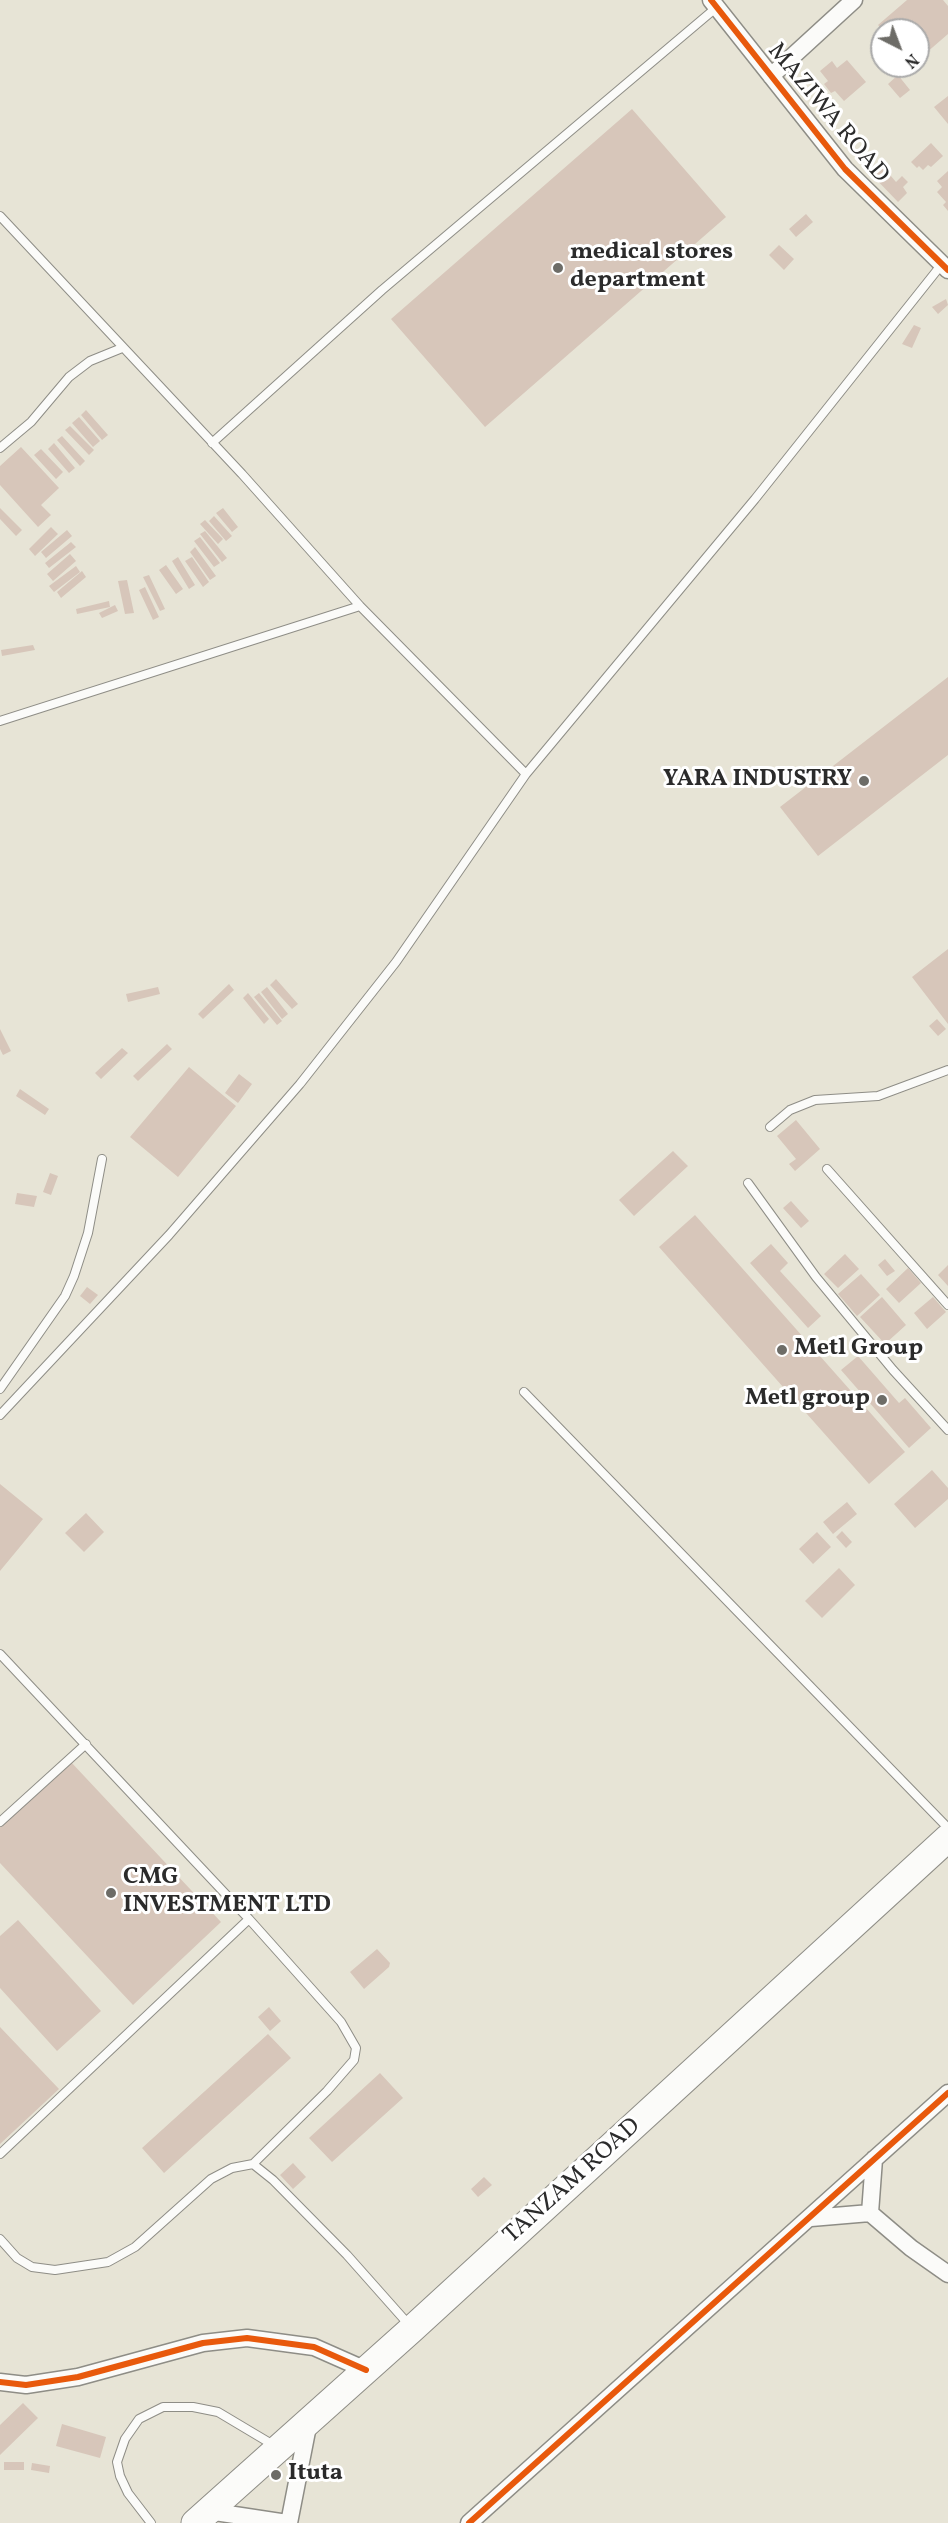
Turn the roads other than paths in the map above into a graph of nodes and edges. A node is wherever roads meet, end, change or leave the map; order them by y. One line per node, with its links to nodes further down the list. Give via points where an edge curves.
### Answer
1 (854, 0): 3 (street)
2 (714, 3): 3 (street, MAZIWA ROAD); 7 (lane, via 382,290)
3 (771, 76): 5 (street, MAZIWA ROAD, via 845,169)
4 (0, 216): 6 (lane)
5 (945, 267): 11 (lane)
6 (122, 348): 7 (lane); 8 (lane, via 90,361 69,377 31,422)
7 (212, 443): 9 (lane)
8 (0, 448)
9 (360, 606): 10 (lane); 11 (lane)
10 (0, 721)
11 (526, 774): 20 (lane, via 396,962 300,1084 169,1235)
12 (948, 1070): 13 (lane, via 878,1095 815,1100 790,1110)
13 (770, 1127)
14 (102, 1159): 18 (lane, via 88,1233 74,1276 60,1305)
15 (827, 1169): 17 (lane)
16 (748, 1183): 21 (lane, via 816,1277)
17 (948, 1305)
18 (0, 1389)
19 (524, 1392): 25 (lane)
20 (0, 1415)
21 (948, 1430)
22 (0, 1654): 23 (lane)
23 (86, 1744): 24 (lane); 27 (lane)
24 (0, 1822)
25 (948, 1828)
26 (948, 1838): 36 (highway, TANZAM ROAD)
27 (249, 1919): 29 (lane); 31 (lane, via 341,2022 356,2048 354,2060 334,2083)
28 (948, 2093): 30 (street)
29 (0, 2154)
30 (873, 2159): 32 (street); 33 (street)
31 (253, 2164): 34 (lane, via 232,2168 211,2179 135,2247 108,2262 56,2270 32,2266 17,2258); 36 (lane, via 322,2230)
32 (870, 2213): 33 (street); 35 (street)
33 (811, 2218): 44 (street)
34 (0, 2239)
35 (948, 2274)
36 (412, 2329): 37 (highway, TANZAM ROAD)
37 (366, 2370): 38 (street, via 314,2347 247,2338 203,2343 78,2377 26,2385); 39 (highway, TANZAM ROAD)
38 (0, 2382)
39 (310, 2420): 40 (highway, TANZAM ROAD); 43 (street)
40 (278, 2448): 41 (highway, TANZAM ROAD); 42 (lane, via 218,2412 163,2407 139,2419 125,2439 117,2462 128,2493)
41 (201, 2517): 43 (street)
42 (151, 2523)
43 (288, 2523)
44 (470, 2523)

